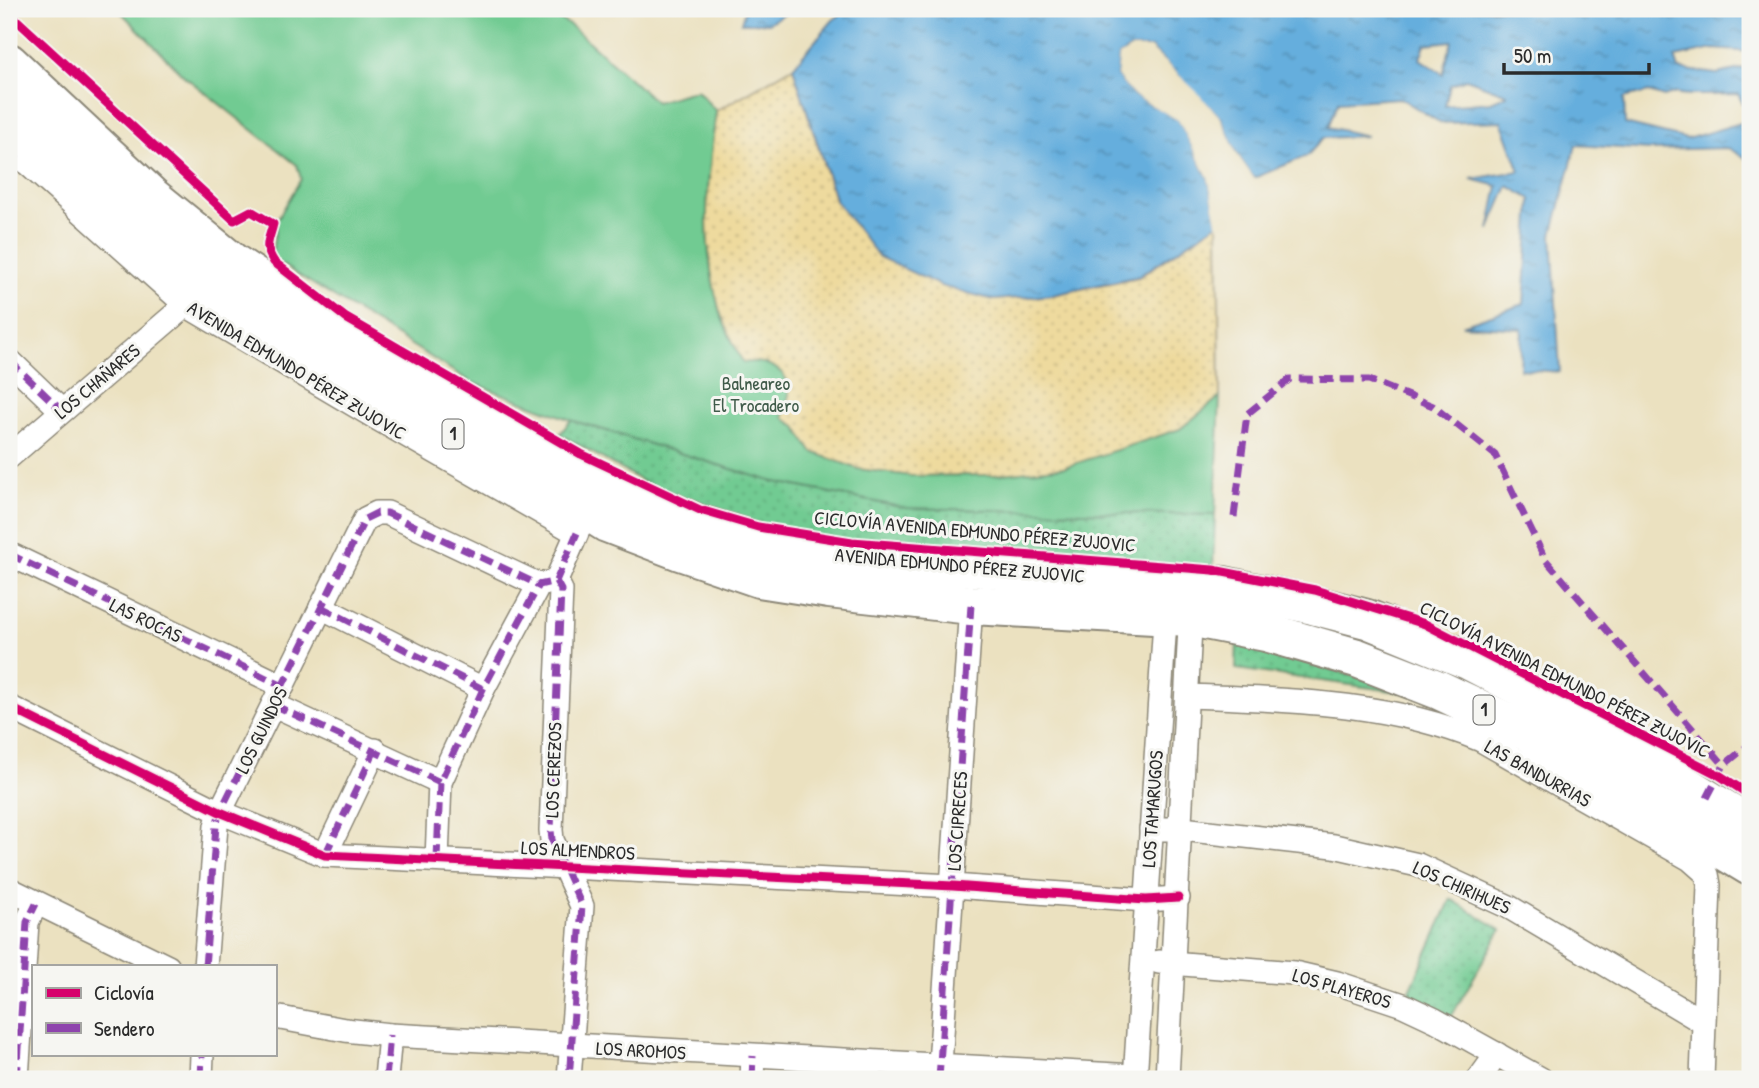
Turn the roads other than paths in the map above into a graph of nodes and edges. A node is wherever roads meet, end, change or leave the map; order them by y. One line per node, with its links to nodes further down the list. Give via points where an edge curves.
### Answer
1 (9, 63): 5 (highway, AVENIDA EDMUNDO PÉREZ ZUJOVIC / 1, via 152,197)
2 (9, 108): 4 (highway, AVENIDA EDMUNDO PÉREZ ZUJOVIC / 1)
3 (11, 155): 6 (street, AVENIDA EDMUNDO PÉREZ ZUJOVIC)
4 (125, 218): 5 (highway, via 148,223 207,269); 12 (highway, AVENIDA EDMUNDO PÉREZ ZUJOVIC / 1, via 171,259 280,338 607,523)
5 (233, 263): 14 (highway, AVENIDA EDMUNDO PÉREZ ZUJOVIC / 1, via 338,332 573,468 695,523 768,545 850,558)
6 (186, 305): 8 (street, LOS CHAÑARES); 10 (street, AVENIDA EDMUNDO PÉREZ ZUJOVIC)
7 (9, 360): 8 (street)
8 (62, 411): 9 (street, LOS CHAÑARES)
9 (9, 457)
10 (577, 533): 12 (highway, via 672,578 716,582); 13 (street)
11 (9, 554): 18 (street, LAS ROCAS)
12 (760, 578): 15 (highway, AVENIDA EDMUNDO PÉREZ ZUJOVIC / 1)
13 (547, 583): 16 (street, LOS GUINDOS, via 387,513 377,513 365,519); 17 (street); 30 (street, LOS CEREZOS, via 561,590 551,830)
14 (1179, 599): 15 (highway, AVENIDA EDMUNDO PÉREZ ZUJOVIC / 1); 19 (street, LOS TAMARUGOS); 24 (highway, AVENIDA EDMUNDO PÉREZ ZUJOVIC / 1, via 1224,586 1367,619 1419,639 1536,695); 25 (street, LOS TAMARUGOS); 29 (highway, AVENIDA EDMUNDO PÉREZ ZUJOVIC / 1, via 1439,690 1526,731)
15 (971, 605): 31 (street, LOS CIPRECES)
16 (321, 607): 17 (street); 18 (street, LOS GUINDOS)
17 (483, 688): 22 (street)
18 (278, 696): 21 (street); 23 (street, LOS GUINDOS)
19 (1187, 696): 26 (street, LOS TAMARUGOS); 41 (street, LAS BANDURRIAS, via 1348,706 1455,729 1690,859 1707,874 1709,885)
20 (9, 707): 23 (street, LOS ALMENDROS)
21 (375, 750): 22 (street); 27 (street)
22 (440, 782): 28 (street)
23 (220, 812): 27 (street, LOS ALMENDROS); 39 (street, LOS GUINDOS)
24 (1750, 825)
25 (1151, 829): 26 (street, LOS CHIRIHUES); 34 (street, LOS TAMARUGOS)
26 (1182, 829): 33 (street, LOS TAMARUGOS); 41 (street, LOS CHIRIHUES, via 1334,846 1418,865 1509,907)
27 (326, 855): 28 (street, LOS ALMENDROS)
28 (437, 860): 30 (street, LOS ALMENDROS)
29 (1750, 866)
30 (564, 868): 31 (street, LOS ALMENDROS); 43 (street, LOS CEREZOS, via 582,900)
31 (953, 886): 34 (street, LOS ALMENDROS); 47 (street, LOS CIPRECES)
32 (9, 889): 35 (street)
33 (1178, 898): 34 (street, LOS ALMENDROS); 37 (street, LOS TAMARUGOS)
34 (1146, 900): 36 (street, LOS TAMARUGOS)
35 (36, 904): 38 (street); 50 (street, via 27,922)
36 (1142, 960): 37 (street, LOS PLAYEROS); 49 (street, LOS TAMARUGOS)
37 (1174, 963): 44 (street, LOS PLAYEROS, via 1294,972 1337,983 1403,1005); 55 (street, LOS TAMARUGOS)
38 (164, 965)
39 (205, 965)
40 (276, 1017): 42 (street, LOS AROMOS)
41 (1703, 1023): 57 (street)
42 (390, 1035): 43 (street, LOS AROMOS); 52 (street)
43 (571, 1046): 46 (street, LOS AROMOS); 53 (street, LOS CEREZOS)
44 (1497, 1054): 48 (street, LOS PLAYEROS); 56 (street)
45 (202, 1056): 51 (street)
46 (753, 1056): 47 (street, LOS AROMOS); 54 (street)
47 (940, 1072): 49 (street, LOS AROMOS)
48 (1533, 1076)
49 (1136, 1078)
50 (17, 1079)
51 (201, 1079)
52 (386, 1079)
53 (569, 1079)
54 (752, 1079)
55 (1167, 1079)
56 (1479, 1079)
57 (1702, 1079)

